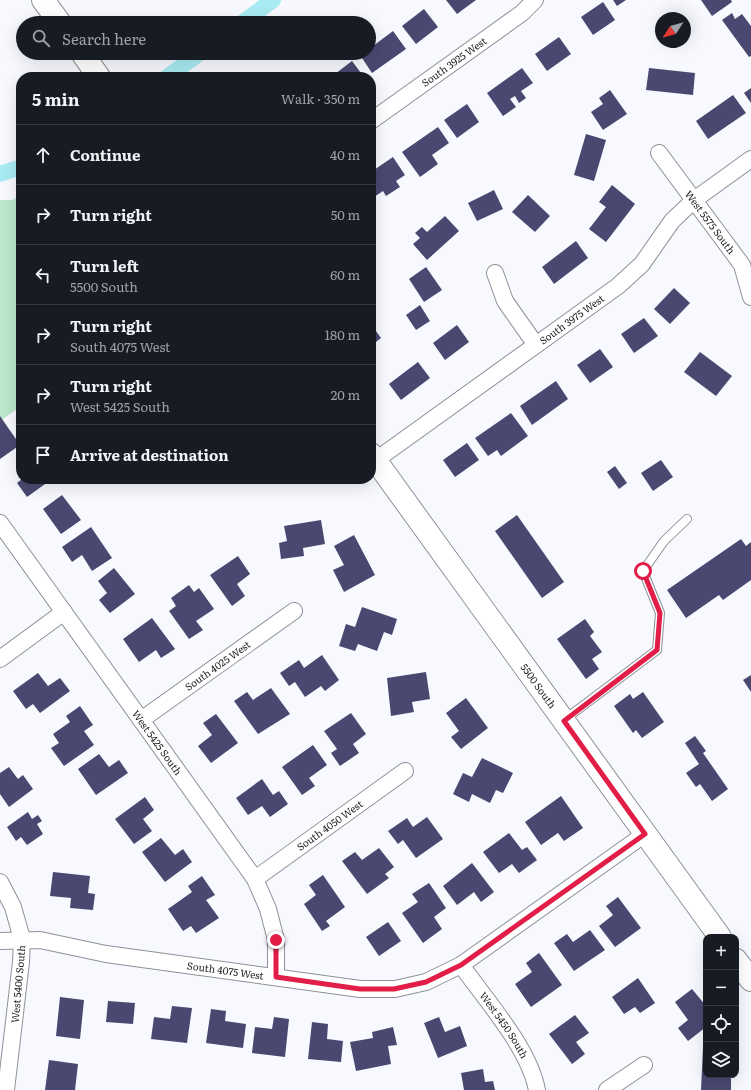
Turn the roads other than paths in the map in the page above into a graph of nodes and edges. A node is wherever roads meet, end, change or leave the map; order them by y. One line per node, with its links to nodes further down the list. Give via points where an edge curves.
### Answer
1 (44, 0): 3 (main road)
2 (535, 0): 6 (street, South 3925 West, via 522,13)
3 (55, 16)
4 (87, 60): 5 (main road)
5 (95, 72)
6 (376, 117)
7 (659, 153): 9 (street, West 5575 South)
8 (751, 159): 9 (street, South 3975 West)
9 (694, 200): 11 (street, West 5575 South, via 742,265); 12 (street, South 3975 West, via 672,221 642,264 618,286)
10 (495, 273): 12 (street, via 505,301)
11 (751, 297)
12 (536, 345): 13 (street, South 3975 West)
13 (376, 455)
14 (376, 461): 21 (main road, 5500 South)
15 (687, 519): 21 (lane, via 664,540 643,571 660,613 657,650)
16 (0, 523): 18 (street, West 5425 South)
17 (294, 611): 20 (street, South 4025 West)
18 (64, 612): 19 (street); 20 (street, West 5425 South)
19 (0, 660)
20 (141, 720): 24 (street, West 5425 South)
21 (564, 721): 23 (main road, 5500 South)
22 (405, 771): 24 (street, South 4050 West)
23 (645, 834): 26 (main road, 5500 South); 30 (street, South 4075 West)
24 (255, 879): 31 (street, West 5425 South, via 268,909 276,940)
25 (0, 882): 27 (street, West 5400 South, via 13,907)
26 (718, 934)
27 (22, 939): 28 (street, South 4075 West); 31 (street, South 4075 West, via 47,941 106,954); 34 (street, West 5400 South)
28 (0, 940)
29 (739, 964): 32 (main road)
30 (461, 965): 31 (street, South 4075 West, via 426,982 394,989 360,989); 35 (street, West 5450 South, via 516,1042 534,1075)
31 (276, 977)
32 (751, 980)
33 (644, 1065): 36 (street)
34 (6, 1090)
35 (537, 1090)
36 (607, 1090)

